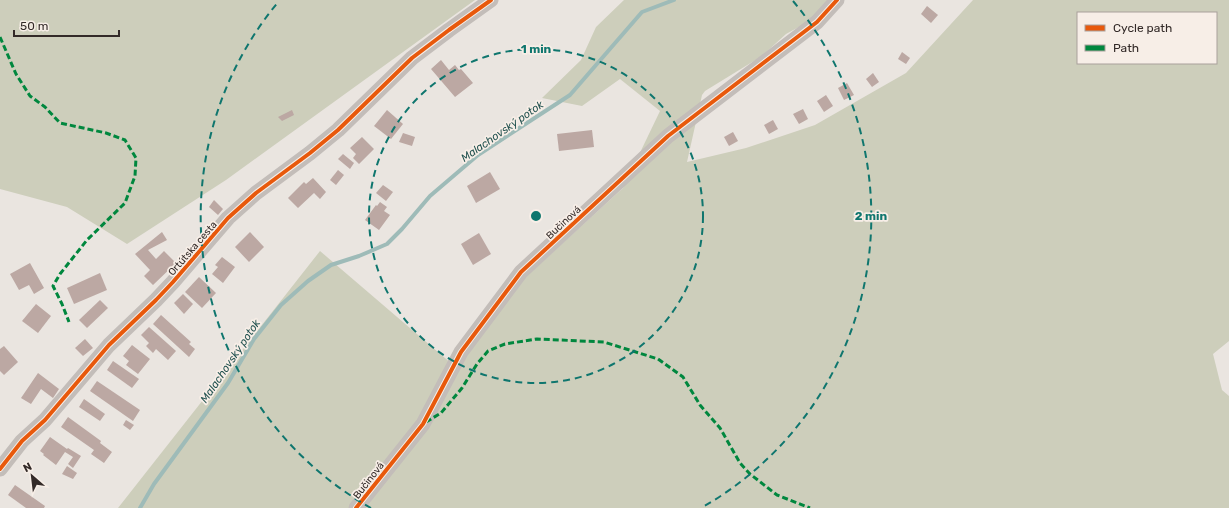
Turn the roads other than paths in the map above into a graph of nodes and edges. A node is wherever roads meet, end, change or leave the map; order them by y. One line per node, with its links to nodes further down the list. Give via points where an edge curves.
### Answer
1 (491, 0): 3 (street, Ortútska cesta, via 412,58 338,130 256,193 228,218 169,286 109,345)
2 (837, 0): 4 (street, Bučinová, via 817,22 668,136 520,272 461,352 423,424)
3 (0, 469)
4 (356, 508)

